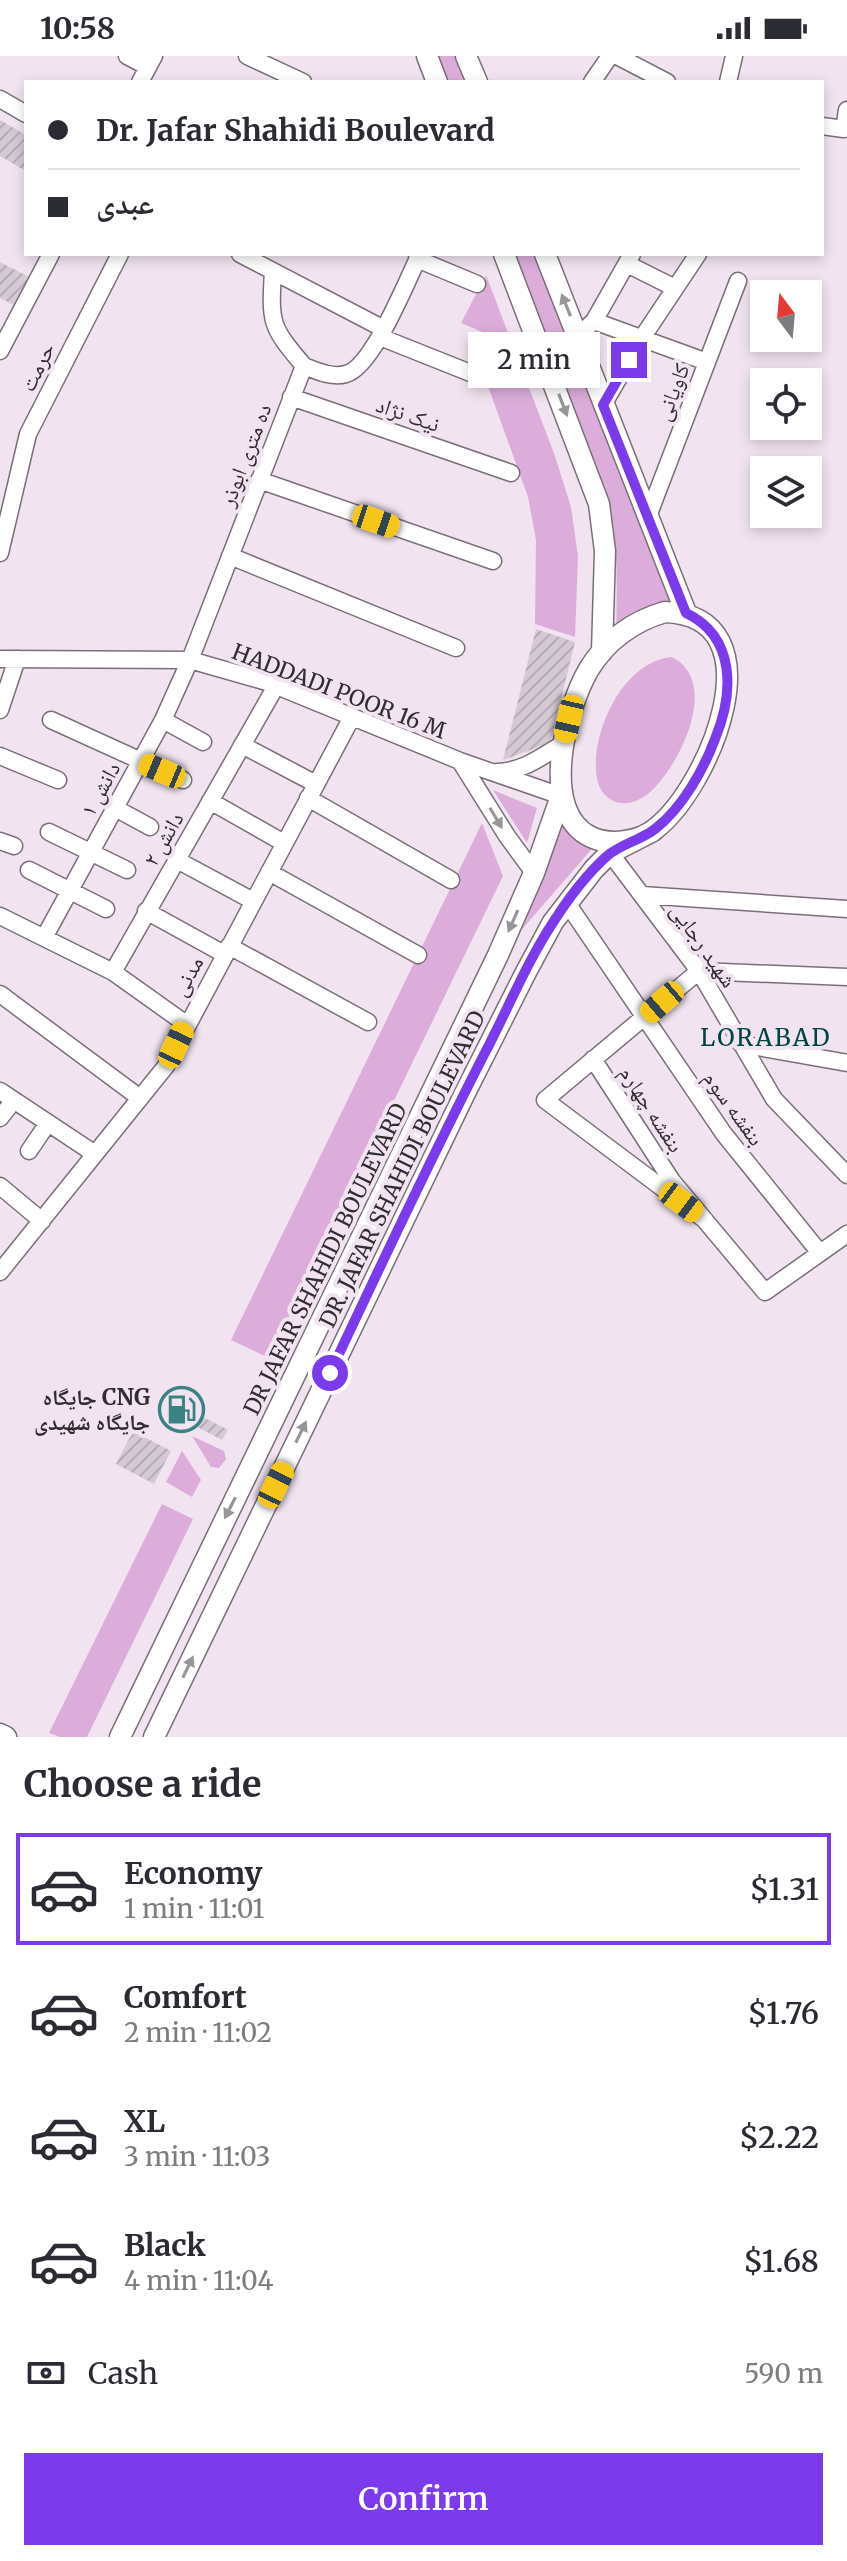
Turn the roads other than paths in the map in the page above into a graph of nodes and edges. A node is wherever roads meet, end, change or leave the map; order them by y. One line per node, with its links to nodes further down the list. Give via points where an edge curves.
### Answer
1 (127, 56): 8 (street)
2 (247, 56): 9 (street)
3 (427, 56): 10 (main road)
4 (466, 56): 11 (main road)
5 (610, 56): 12 (street)
6 (617, 56): 13 (street)
7 (734, 56): 14 (street)
8 (147, 68)
9 (299, 80)
10 (436, 80)
11 (476, 80)
12 (593, 80)
13 (658, 80)
14 (728, 80)
15 (0, 99): 17 (street)
16 (847, 110): 19 (street)
17 (24, 113)
18 (824, 126): 19 (street)
19 (845, 131)
20 (50, 256): 36 (street)
21 (119, 256): 44 (street, حرمت, via 28,434)
22 (244, 256): 28 (street)
23 (418, 256): 30 (street); 33 (street)
24 (505, 256): 51 (main road, one-way to 51, via 599,504 605,551)
25 (697, 256): 31 (street)
26 (551, 258): 34 (main road, one-way to 26)
27 (630, 259): 31 (street); 32 (street)
28 (273, 271): 33 (street); 38 (street, via 274,328)
29 (738, 281): 37 (street, کاویانی)
30 (477, 284)
31 (675, 288): 35 (street)
32 (594, 321): 34 (street); 35 (street)
33 (382, 333): 38 (street, via 362,363 347,374); 39 (street)
34 (578, 336): 41 (main road)
35 (642, 338): 37 (street); 41 (street)
36 (0, 351)
37 (707, 362): 45 (street, کاویانی)
38 (304, 366): 40 (street, ده متری ابوذر)
39 (483, 378)
40 (291, 397): 42 (street, نیک نژاد); 43 (street, ده متری ابوذر)
41 (603, 405): 45 (main road)
42 (511, 473)
43 (259, 480): 47 (street, ده متری ابوذر); 48 (street)
44 (4, 519): 46 (street, حرمت)
45 (647, 519): 49 (main road)
46 (0, 553)
47 (230, 556): 50 (street); 53 (street, ده متری ابوذر)
48 (493, 561)
49 (686, 613): 51 (main road, via 665,612 635,623); 73 (main road, via 703,621 723,653 724,714 707,759)
50 (456, 648)
51 (602, 652): 60 (main road, via 580,689)
52 (9, 659): 53 (street, HADDADI POOR 16 M); 55 (street)
53 (190, 660): 54 (street, HADDADI POOR 16 M); 58 (street, دانش ۱)
54 (276, 686): 56 (street, HADDADI POOR 16 M); 61 (street, دانش ۲)
55 (0, 710)
56 (352, 717): 63 (street, HADDADI POOR 16 M); 68 (street, مدنی)
57 (51, 720): 64 (street)
58 (163, 720): 59 (street); 64 (street, دانش ۱)
59 (203, 742)
60 (564, 743): 65 (street, via 528,766); 69 (main road)
61 (242, 745): 68 (street); 70 (street, دانش ۲)
62 (0, 756): 66 (street)
63 (460, 761): 65 (street, HADDADI POOR 16 M); 82 (street, one-way to 82)
64 (140, 762): 67 (street); 71 (street, دانش ۱)
65 (490, 772): 69 (street, HADDADI POOR 16 M)
66 (58, 780)
67 (183, 780)
68 (312, 791): 75 (street, مدنی); 83 (street)
69 (561, 796): 73 (main road, via 573,822 590,836 615,842); 82 (main road, DR JAFAR SHAHIDI BOULEVARD)
70 (210, 801): 75 (street); 78 (street, دانش ۲)
71 (115, 808): 72 (street); 76 (street, دانش ۱)
72 (150, 827)
73 (653, 831): 77 (main road, DR. JAFAR SHAHIDI BOULEVARD)
74 (49, 832): 76 (street)
75 (284, 843): 81 (street, مدنی)
76 (90, 853): 80 (street); 84 (street, دانش ۱)
77 (610, 853): 85 (street, شهید رجایی); 87 (main road, DR. JAFAR SHAHIDI BOULEVARD)
78 (177, 860): 86 (street); 90 (street, دانش ۲)
79 (29, 870): 84 (street)
80 (127, 870)
81 (269, 872): 86 (street, مدنی); 94 (street)
82 (534, 873): 120 (main road, DR JAFAR SHAHIDI BOULEVARD, one-way to 120)
83 (451, 880)
84 (69, 890): 88 (street); 92 (street, دانش ۱)
85 (642, 895): 89 (street); 95 (street, شهید رجایی)
86 (253, 901): 93 (street, مدنی)
87 (567, 903): 99 (street, بنفشه سوم); 121 (main road, DR. JAFAR SHAHIDI BOULEVARD, one-way to 87, via 465,1093)
88 (106, 909)
89 (847, 909)
90 (146, 911): 93 (street); 96 (street, دانش ۲)
91 (0, 916): 92 (street)
92 (45, 936): 96 (street)
93 (227, 950): 100 (street); 101 (street, مدنی)
94 (418, 955)
95 (699, 971): 97 (street); 99 (street); 102 (street, شهید رجایی)
96 (113, 972): 101 (street)
97 (847, 977)
98 (0, 994): 106 (street)
99 (644, 1017): 103 (street); 116 (street, بنفشه سوم, via 724,1134)
100 (368, 1022)
101 (186, 1024): 106 (street, مدنی, via 166,1066)
102 (741, 1044): 104 (street); 111 (street, شهید رجایی, via 774,1099)
103 (593, 1059): 113 (street, بنفشه چهارم, via 672,1181); 113 (street, via 545,1100)
104 (847, 1063)
105 (7, 1095): 107 (street); 108 (street)
106 (140, 1098): 110 (street, مدنی)
107 (0, 1118)
108 (48, 1123): 109 (street); 110 (street)
109 (29, 1151)
110 (95, 1154): 114 (street, مدنی)
111 (847, 1175)
112 (0, 1186): 114 (street)
113 (705, 1220): 116 (street, بنفشه چهارم, via 765,1292)
114 (42, 1221): 117 (street, مدنی)
115 (847, 1234): 116 (street)
116 (820, 1253)
117 (0, 1272)
118 (0, 1734): 119 (main road)
119 (6, 1737)
120 (120, 1737)
121 (154, 1737)

